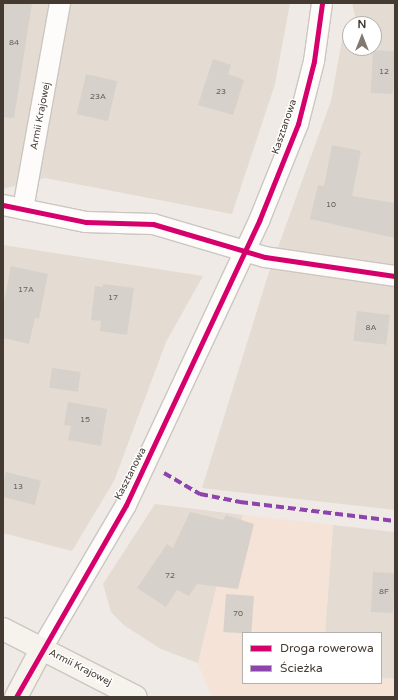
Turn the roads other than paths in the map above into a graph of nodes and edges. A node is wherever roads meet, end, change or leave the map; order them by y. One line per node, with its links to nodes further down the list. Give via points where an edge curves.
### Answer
1 (60, 3): 4 (street, Armii Krajowej)
2 (322, 3): 5 (street, Kasztanowa, via 314,61 298,124)
3 (3, 205): 4 (street)
4 (23, 209): 5 (street, via 86,222 153,224)
5 (244, 251): 6 (street); 8 (street, Kasztanowa, via 126,505)
6 (395, 276)
7 (3, 629): 8 (street, Armii Krajowej)
8 (42, 648): 9 (street, Kasztanowa); 10 (street, Armii Krajowej)
9 (16, 697)
10 (136, 697)

